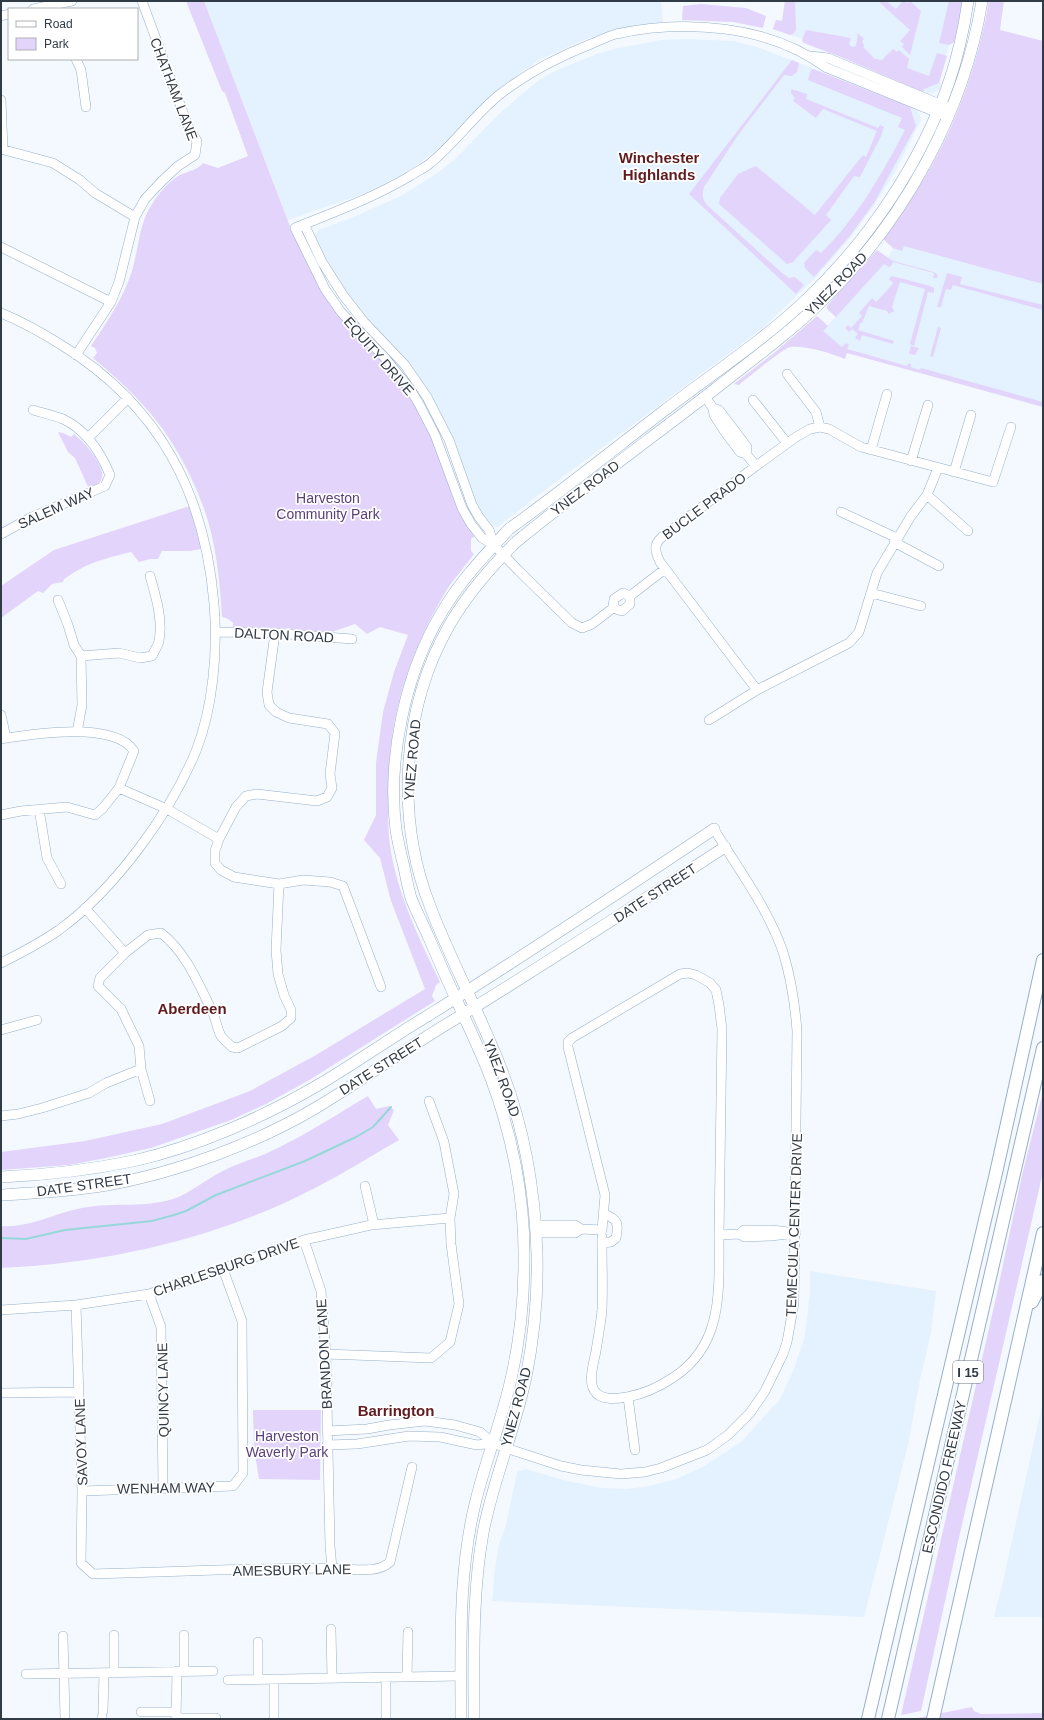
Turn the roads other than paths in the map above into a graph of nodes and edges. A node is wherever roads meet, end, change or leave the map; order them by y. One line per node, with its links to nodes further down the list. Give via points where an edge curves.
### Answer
1 (72, 1): 5 (street)
2 (142, 1): 13 (street, CHATHAM LANE, via 188,126 197,142 195,155 160,182 145,199)
3 (968, 1): 10 (main road, YNEZ ROAD, via 958,52)
4 (982, 1): 11 (main road, YNEZ ROAD, via 970,56)
5 (56, 7): 6 (street)
6 (44, 8)
7 (76, 60): 9 (street, via 81,70)
8 (1, 100): 12 (street)
9 (86, 107)
10 (938, 108): 11 (street); 14 (street, via 828,58 810,56 765,38 712,27 660,28 615,34 538,69 498,96 428,165 389,189); 19 (main road, YNEZ ROAD, via 899,184 844,259 807,299)
11 (949, 113): 22 (main road, YNEZ ROAD, via 930,155 866,254 798,324)
12 (2, 149): 13 (street, via 53,163)
13 (135, 217): 16 (street, CHATHAM LANE, via 119,282)
14 (304, 224): 42 (street, EQUITY DRIVE, via 322,262 343,295 364,322 405,365 427,398 448,440 472,505 489,530); 42 (street, EQUITY DRIVE, via 295,228 322,283 341,312 385,358 413,394 435,435 462,508 482,538)
15 (1, 247): 16 (street)
16 (111, 302): 18 (street, CHATHAM LANE)
17 (1, 313): 18 (street, via 47,336)
18 (76, 355): 23 (street, via 95,368)
19 (730, 361): 22 (main road, via 728,368 704,388); 42 (main road, YNEZ ROAD, via 509,529)
20 (787, 374): 28 (street, via 816,412)
21 (887, 394): 32 (street)
22 (705, 396): 34 (street, BUCLE PRADO, via 713,408 718,410 739,443 747,447 746,454); 43 (main road, YNEZ ROAD, via 539,523)
23 (128, 398): 30 (street); 50 (street, via 160,436 184,478 193,500 209,558)
24 (753, 400): 31 (street)
25 (928, 405): 33 (street)
26 (33, 410): 30 (street, via 64,420)
27 (971, 415): 36 (street)
28 (820, 427): 31 (street, BUCLE PRADO, via 810,429); 32 (street, via 830,429)
29 (1011, 427): 36 (street, via 993,482)
30 (88, 438): 39 (street, SALEM WAY, via 110,475 105,486)
31 (787, 443): 34 (street, BUCLE PRADO)
32 (870, 450): 33 (street)
33 (911, 460): 35 (street)
34 (756, 466): 45 (street, BUCLE PRADO, via 657,542 655,550)
35 (938, 468): 36 (street); 37 (street)
36 (954, 472)
37 (927, 495): 40 (street); 41 (street)
38 (841, 512): 41 (street)
39 (2, 531)
40 (968, 531)
41 (896, 540): 44 (street); 47 (street, via 877,573)
42 (494, 545): 43 (street, EQUITY DRIVE); 74 (main road, YNEZ ROAD, via 457,590 427,640 407,693 396,764 396,830 411,897)
43 (503, 554): 45 (street, via 572,624 582,628 592,624 613,608 614,599 623,593 630,596); 73 (main road, YNEZ ROAD, via 468,597 449,626 428,672 414,720 409,767 408,816 416,860 429,905)
44 (939, 566)
45 (665, 568): 54 (street, BUCLE PRADO)
46 (150, 576): 53 (street, via 160,621 159,643 152,656 140,658 119,653)
47 (871, 593): 49 (street); 54 (street, via 859,632 849,643)
48 (58, 600): 53 (street, via 74,645)
49 (922, 606)
50 (216, 632): 51 (street, DALTON ROAD); 61 (street, via 214,665 204,723 196,750)
51 (275, 633): 52 (street, DALTON ROAD); 64 (street, via 267,692 269,705 276,712 289,718 328,724 336,733 330,774 332,788 327,797 317,801 257,794 246,796 236,807)
52 (352, 640)
53 (82, 656): 57 (street, via 82,705)
54 (757, 690): 56 (street)
55 (1, 715): 58 (street)
56 (709, 720)
57 (77, 732): 58 (street, via 47,732); 59 (street, via 120,738 130,744 134,752)
58 (4, 739)
59 (119, 788): 60 (street, via 95,815 67,807); 61 (street)
60 (40, 809): 62 (street); 66 (street, via 47,858)
61 (167, 809): 64 (street); 68 (street, via 136,852)
62 (1, 815)
63 (714, 829): 65 (street, TEMECULA CENTER DRIVE); 73 (main road, DATE STREET)
64 (219, 839): 67 (street, via 215,863 221,870 234,877)
65 (725, 847): 75 (main road, DATE STREET); 93 (street, TEMECULA CENTER DRIVE, via 772,928 782,951 794,995 797,1031)
66 (61, 884)
67 (280, 884): 69 (street, via 276,950 278,974 291,1010 291,1018 282,1026 238,1048 232,1047 220,1035 201,987 172,941 161,933 148,935); 72 (street, via 303,880 330,882 343,886)
68 (85, 908): 69 (street); 71 (street, via 60,929)
69 (125, 953): 80 (street, via 100,978 98,986 122,1009 139,1046)
70 (1043, 960): 146 (highway, via 996,1173)
71 (1, 963)
72 (381, 987)
73 (467, 991): 74 (main road, DATE STREET); 75 (main road, YNEZ ROAD)
74 (455, 998): 76 (main road, YNEZ ROAD); 85 (main road, DATE STREET, via 319,1084 230,1129 135,1160 58,1173)
75 (475, 1008): 76 (main road, DATE STREET); 91 (main road, YNEZ ROAD, via 502,1071 521,1130 535,1208)
76 (463, 1014): 84 (main road, YNEZ ROAD, via 490,1074); 87 (main road, DATE STREET, via 313,1109 233,1148 171,1169 108,1185)
77 (37, 1020): 78 (street)
78 (1, 1030)
79 (1043, 1048): 147 (highway, ESCONDIDO FREEWAY / I 15)
80 (141, 1069): 81 (street); 83 (street, via 89,1093 42,1108)
81 (150, 1101)
82 (429, 1101): 89 (street, via 444,1142 454,1194)
83 (1, 1116)
84 (515, 1167): 91 (main road, via 522,1177 528,1224 530,1228); 109 (main road, YNEZ ROAD, via 523,1232 523,1292 519,1339 512,1375)
85 (1, 1177)
86 (365, 1186): 90 (street)
87 (1, 1195)
88 (604, 1214): 92 (street); 95 (street, via 605,1195 568,1042 680,974 688,973 703,978 716,990 722,1029); 97 (street, via 617,1222 617,1233 611,1242)
89 (450, 1218): 90 (street, CHARLESBURG DRIVE); 104 (street, via 450,1244 459,1304 450,1342 431,1358)
90 (374, 1225): 96 (street, CHARLESBURG DRIVE)
91 (536, 1229): 92 (street, via 575,1233 581,1229); 111 (main road, YNEZ ROAD, via 533,1335 526,1378)
92 (602, 1230): 97 (street)
93 (796, 1233): 95 (street, via 744,1237 740,1234); 111 (street, TEMECULA CENTER DRIVE, via 794,1303 784,1354 757,1404 728,1435 707,1450 668,1465 645,1472 621,1474 561,1466)
94 (1043, 1233): 103 (highway)
95 (720, 1235): 107 (street, via 716,1310 710,1334 699,1354 685,1369 661,1386)
96 (304, 1240): 98 (street, CHARLESBURG DRIVE); 104 (street, BRANDON LANE, via 321,1290)
97 (602, 1243): 107 (street, via 602,1310 592,1377 593,1389 598,1395 607,1398)
98 (223, 1269): 100 (street, CHARLESBURG DRIVE); 114 (street, WENHAM WAY, via 242,1321 243,1473 233,1486)
99 (1043, 1281): 103 (highway)
100 (149, 1294): 101 (street, CHARLESBURG DRIVE); 114 (street, QUINCY LANE, via 162,1327)
101 (76, 1305): 102 (street, CHARLESBURG DRIVE); 105 (street, SAVOY LANE)
102 (1, 1310)
103 (1024, 1315): 148 (highway)
104 (326, 1354): 108 (street, BRANDON LANE)
105 (79, 1392): 106 (street); 115 (street, SAVOY LANE)
106 (1, 1393)
107 (628, 1397): 112 (street)
108 (327, 1431): 109 (street, via 425,1421 480,1432); 110 (street, BRANDON LANE)
109 (493, 1443): 110 (street, via 477,1445 440,1437 409,1436 358,1444); 111 (street, TEMECULA CENTER DRIVE); 130 (main road, YNEZ ROAD, via 476,1501 464,1570)
110 (328, 1445): 116 (street, BRANDON LANE)
111 (506, 1448): 145 (main road, YNEZ ROAD, via 483,1533 476,1584)
112 (635, 1450)
113 (412, 1467): 116 (street, AMESBURY LANE, via 390,1562 384,1568 376,1570)
114 (163, 1488): 115 (street, WENHAM WAY)
115 (82, 1491): 117 (street, SAVOY LANE, via 82,1563)
116 (332, 1568): 117 (street, AMESBURY LANE)
117 (93, 1574)
118 (331, 1629): 132 (street)
119 (408, 1632): 131 (street)
120 (114, 1635): 127 (street)
121 (184, 1635): 124 (street)
122 (63, 1636): 129 (street)
123 (258, 1642): 134 (street)
124 (180, 1671): 125 (street); 127 (street); 139 (street)
125 (213, 1671)
126 (104, 1673): 127 (street); 129 (street); 138 (street)
127 (114, 1673)
128 (26, 1674): 129 (street)
129 (64, 1674): 141 (street)
130 (461, 1676): 131 (street); 144 (main road, YNEZ ROAD)
131 (407, 1677): 133 (street)
132 (332, 1678): 133 (street); 135 (street)
133 (386, 1678): 143 (street)
134 (258, 1679): 135 (street); 136 (street)
135 (274, 1679): 142 (street)
136 (228, 1680)
137 (141, 1712): 139 (street)
138 (102, 1716)
139 (176, 1716): 140 (street)
140 (216, 1718)
141 (65, 1719)
142 (274, 1719)
143 (386, 1719)
144 (461, 1719)
145 (474, 1719)
146 (868, 1719)
147 (888, 1719)
148 (933, 1719)

